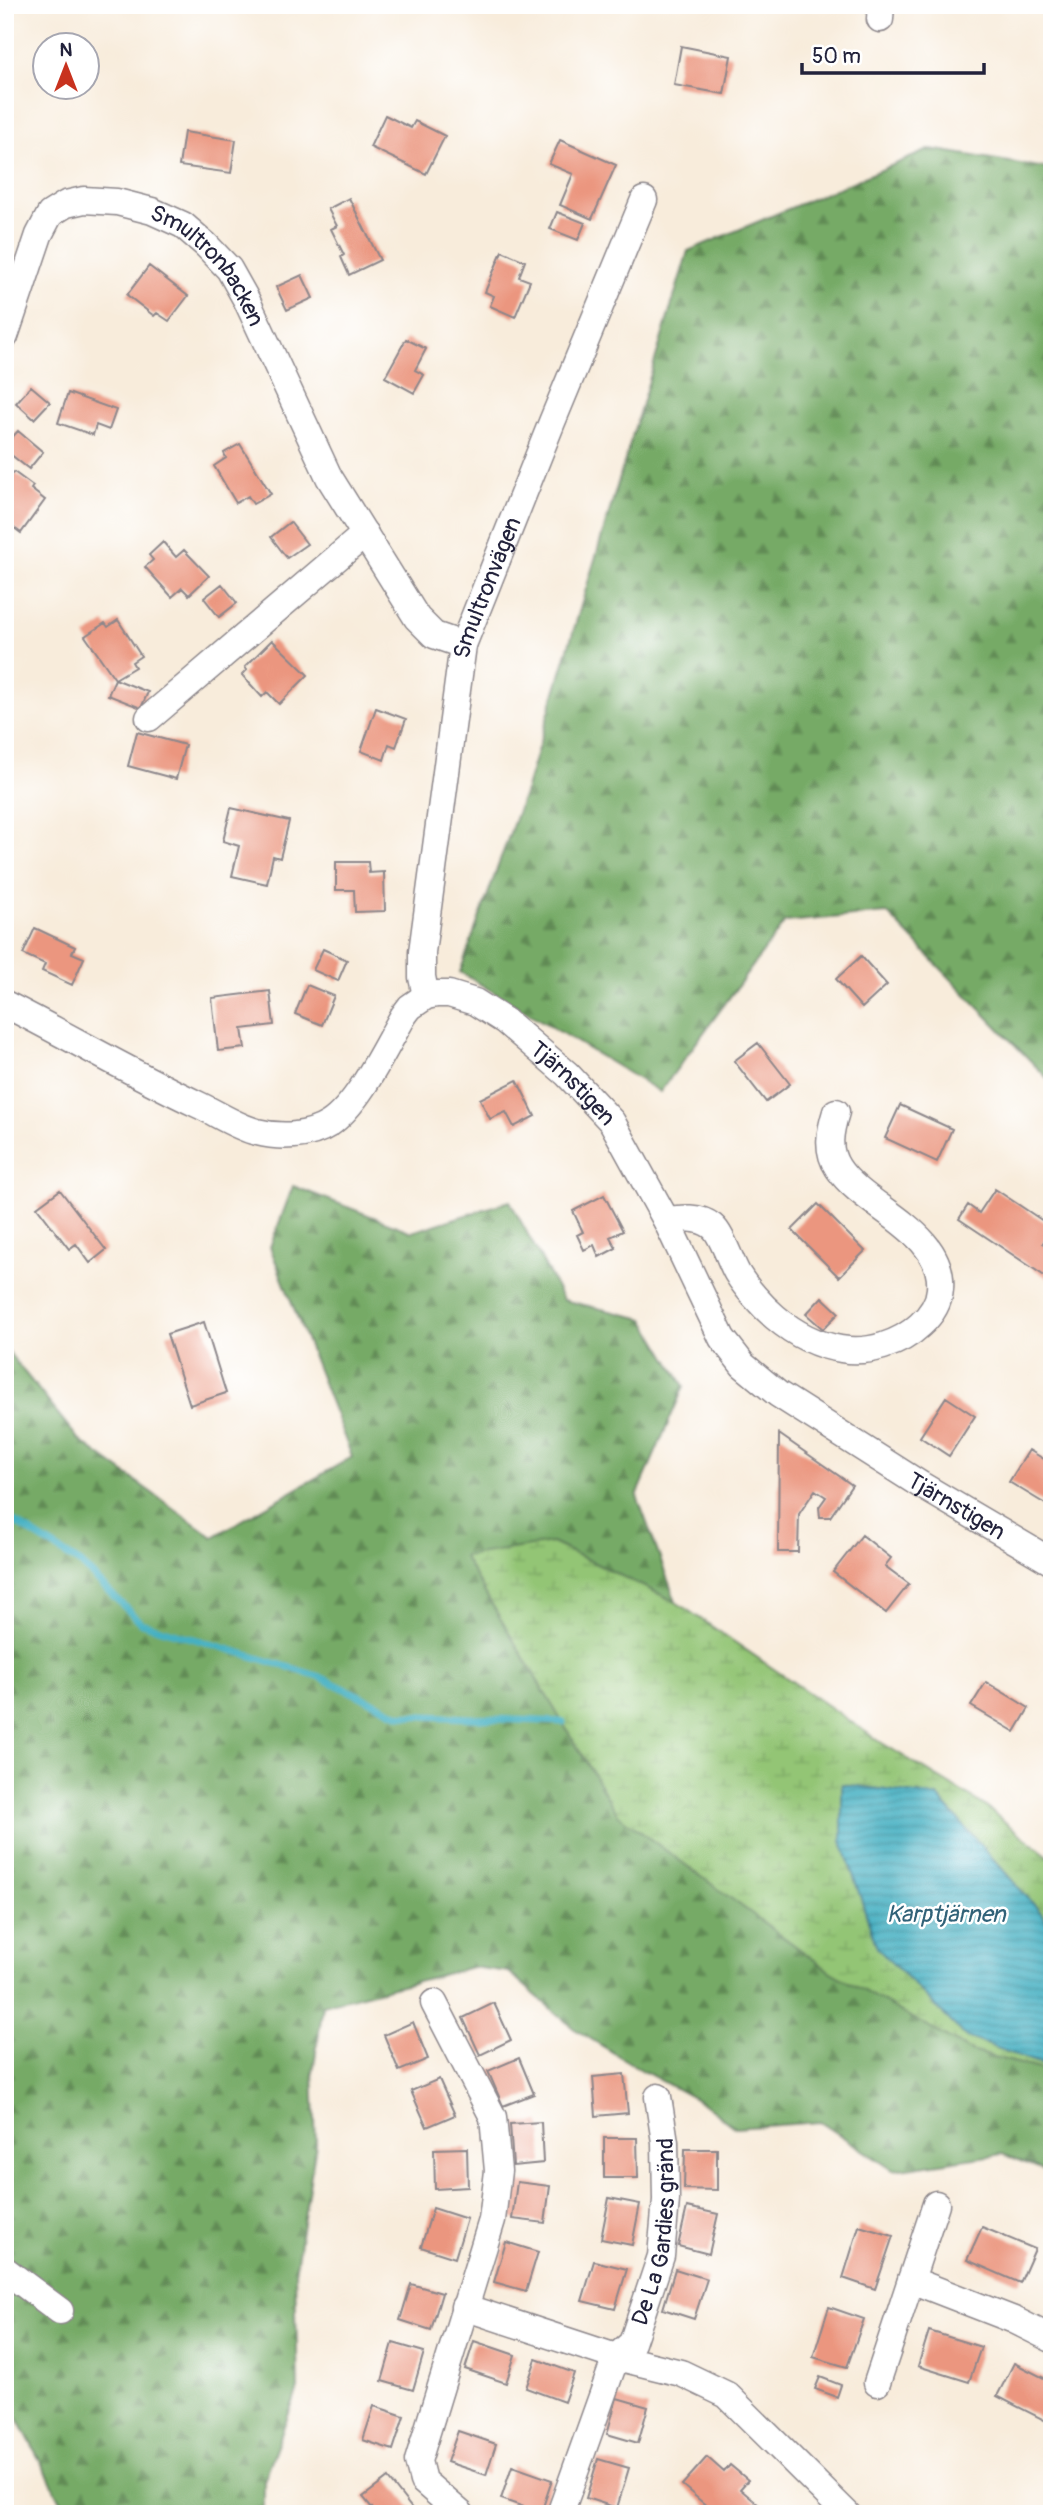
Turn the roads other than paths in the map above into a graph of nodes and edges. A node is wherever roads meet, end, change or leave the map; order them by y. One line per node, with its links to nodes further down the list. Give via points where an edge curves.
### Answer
1 (643, 200): 4 (street, Smultronvägen)
2 (5, 336): 3 (street, Smultronbacken, via 39,235 50,214 66,204 117,202 183,225 235,280 329,477)
3 (365, 534): 4 (street, Smultronbacken, via 417,618 434,635); 5 (street)
4 (463, 645): 6 (street, Smultronvägen, via 422,952)
5 (149, 718)
6 (426, 996): 7 (street, via 404,1014 338,1117 302,1134 279,1136 248,1129 152,1083); 9 (street, Tjärnstigen, via 449,994 475,1002 505,1021 567,1074 612,1122)
7 (5, 1004)
8 (836, 1112): 9 (street, via 829,1139 838,1168 854,1187 920,1238 935,1259 941,1279 939,1297 928,1318 912,1333 890,1344 848,1350 823,1346 794,1333 738,1275 715,1228 702,1220)
9 (666, 1220): 10 (street, Tjärnstigen, via 722,1338 743,1365 778,1394)
10 (1052, 1562)
11 (434, 2003): 16 (street, via 493,2117 498,2171 492,2220)
12 (658, 2097): 19 (street, De La Gardies gränd, via 666,2200 660,2256 632,2343)
13 (936, 2203): 15 (street)
14 (5, 2270): 17 (street)
15 (911, 2280): 18 (street); 20 (street)
16 (464, 2307): 19 (street); 21 (street, via 418,2461 423,2481)
17 (60, 2311)
18 (1052, 2339)
19 (616, 2357): 22 (street, De La Gardies gränd); 23 (street, via 681,2373 727,2395)
20 (877, 2384)
21 (461, 2514)
22 (561, 2514)
23 (847, 2514)

